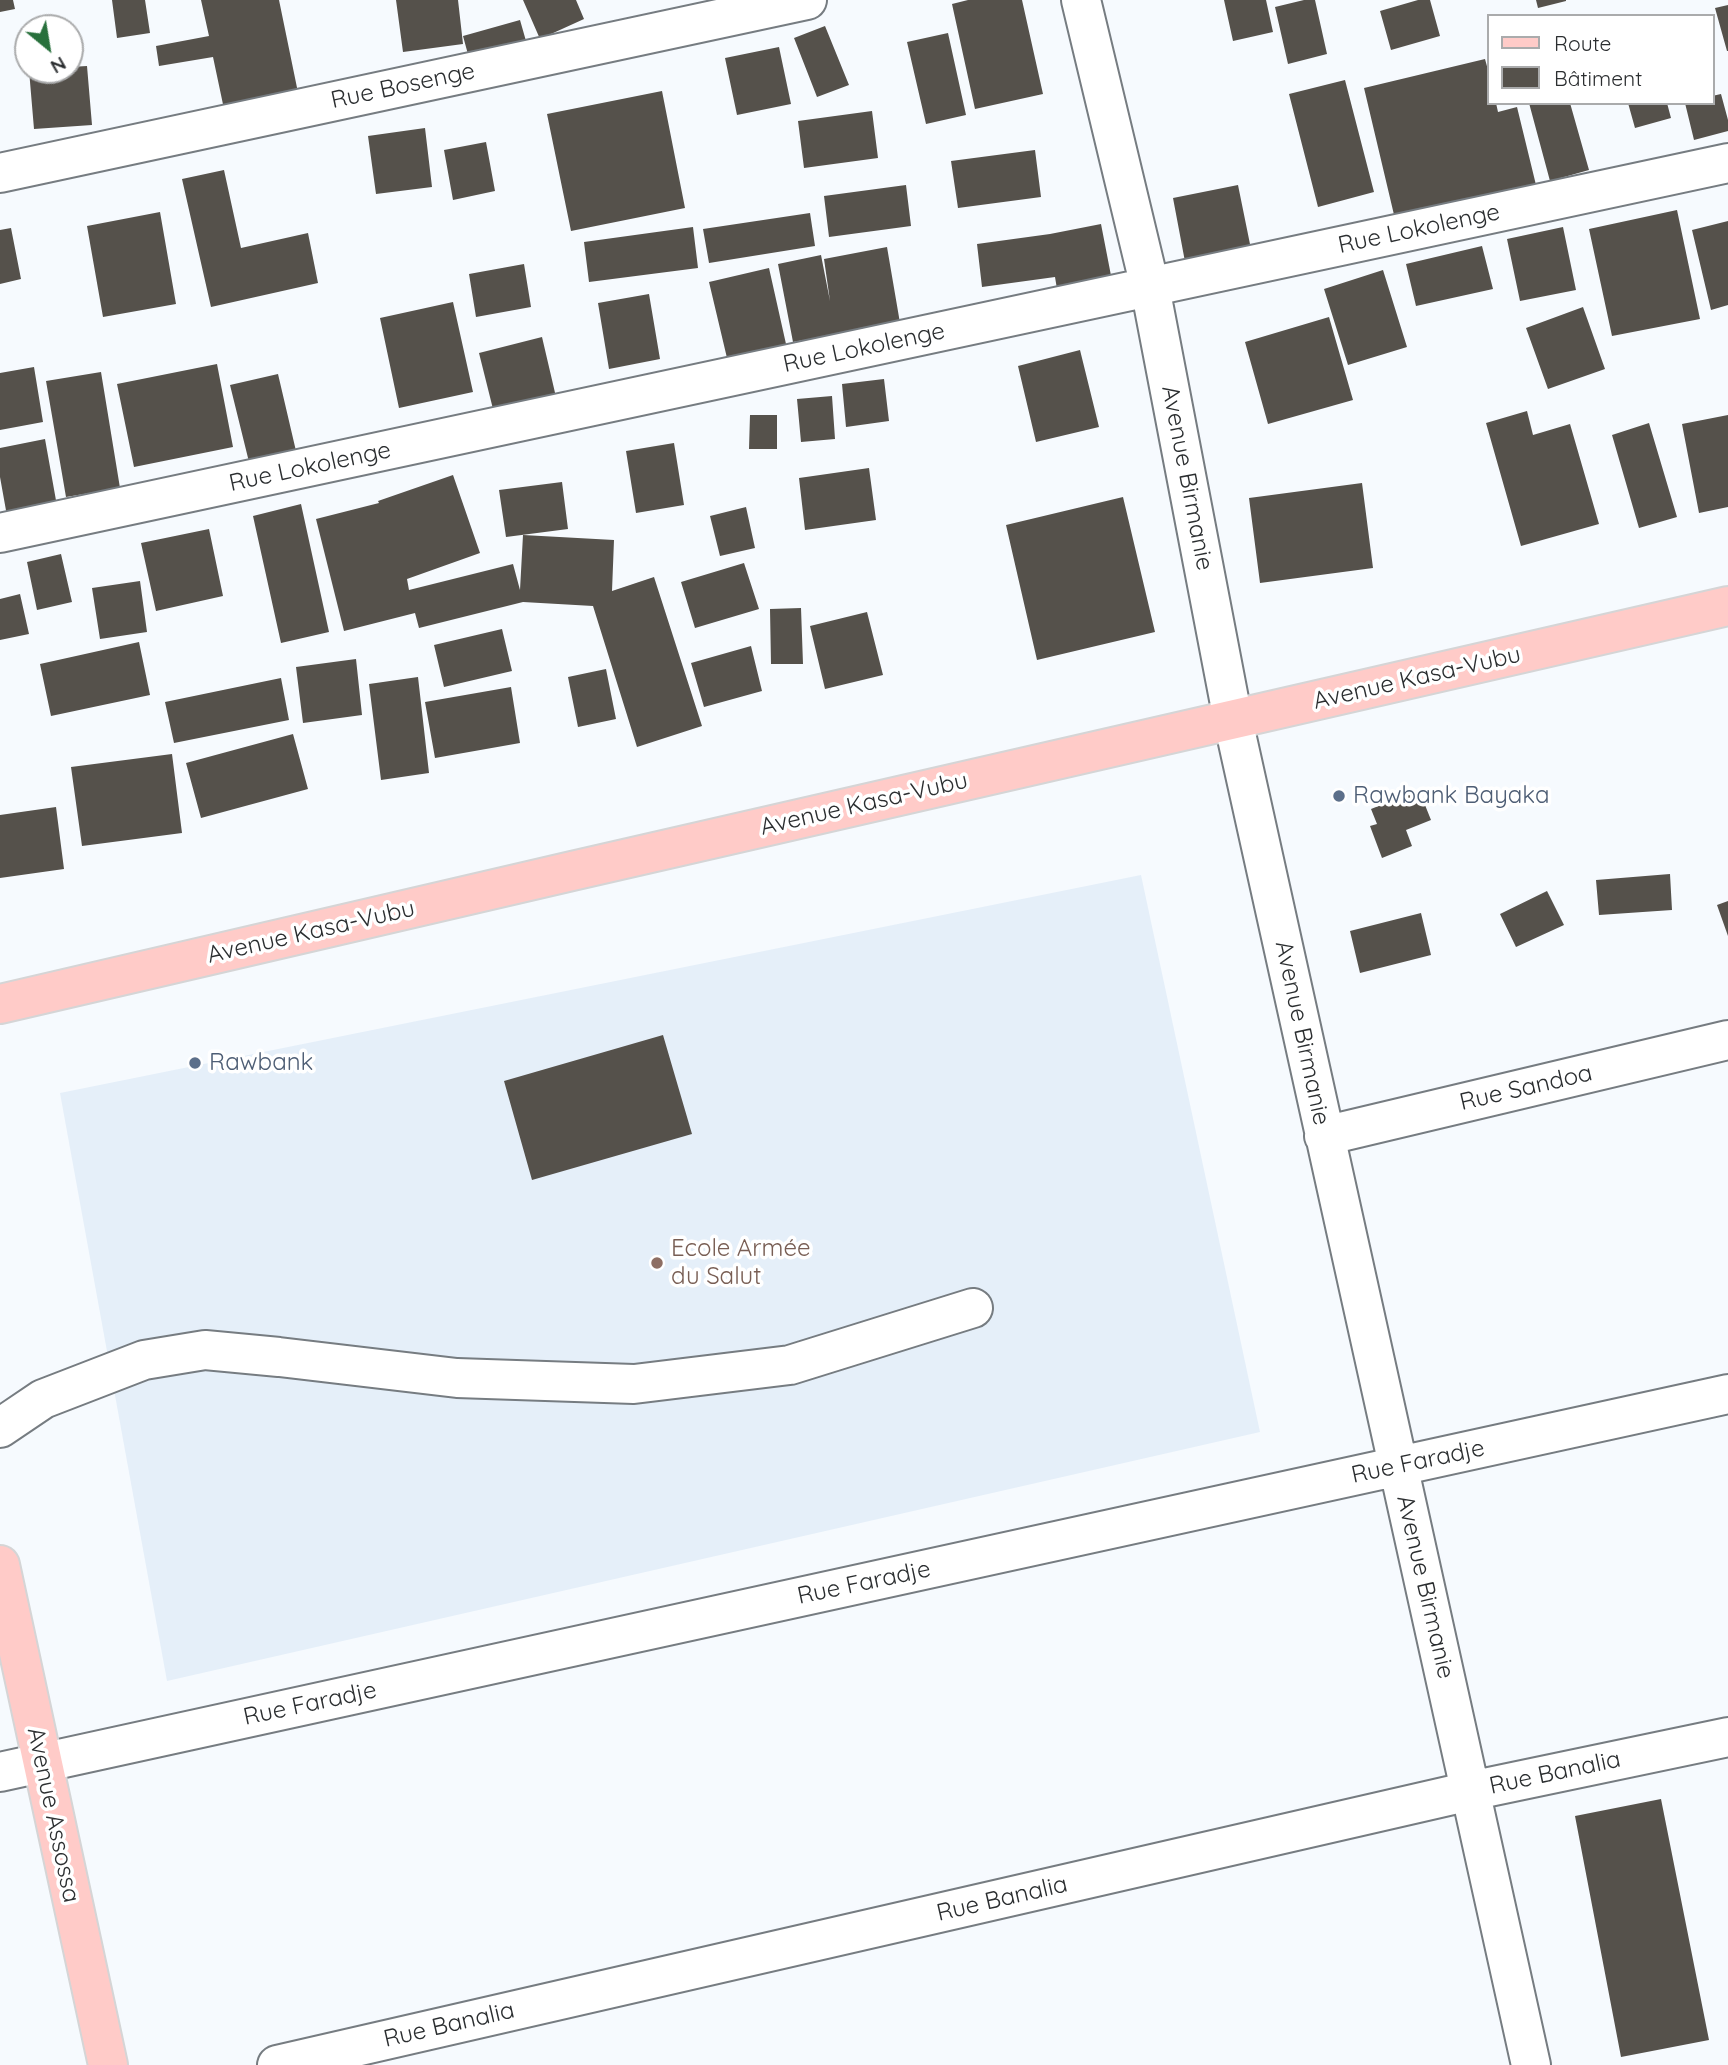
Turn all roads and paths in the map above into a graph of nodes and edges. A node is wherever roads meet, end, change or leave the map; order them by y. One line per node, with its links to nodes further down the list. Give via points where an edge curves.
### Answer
1 (807, 0): 4 (street, Rue Bosenge)
2 (1081, 0): 5 (street, Avenue Birmanie)
3 (1728, 163): 5 (street, Rue Lokolenge)
4 (0, 173)
5 (1150, 287): 6 (street, Rue Lokolenge); 8 (street, Avenue Birmanie)
6 (0, 533)
7 (1728, 606): 8 (main road, Avenue Kasa-Vubu)
8 (1233, 720): 9 (main road, Avenue Kasa-Vubu); 11 (street, Avenue Birmanie)
9 (0, 1004)
10 (1728, 1040): 11 (street, Rue Sandoa)
11 (1324, 1136): 15 (street, Avenue Birmanie)
12 (973, 1308): 14 (street, via 790,1365 634,1384 457,1378 205,1350 144,1360 43,1399)
13 (1728, 1394): 15 (street, Rue Faradje)
14 (0, 1428)
15 (1398, 1467): 18 (street, Rue Faradje); 20 (street, Avenue Birmanie)
16 (0, 1565): 18 (main road, Avenue Assossa)
17 (1728, 1737): 20 (street, Rue Banalia)
18 (41, 1762): 19 (street, Rue Faradje); 21 (main road, Avenue Assossa)
19 (0, 1772)
20 (1470, 1791): 22 (street, Rue Banalia); 23 (street, Avenue Birmanie)
21 (108, 2065)
22 (277, 2065)
23 (1531, 2065)

